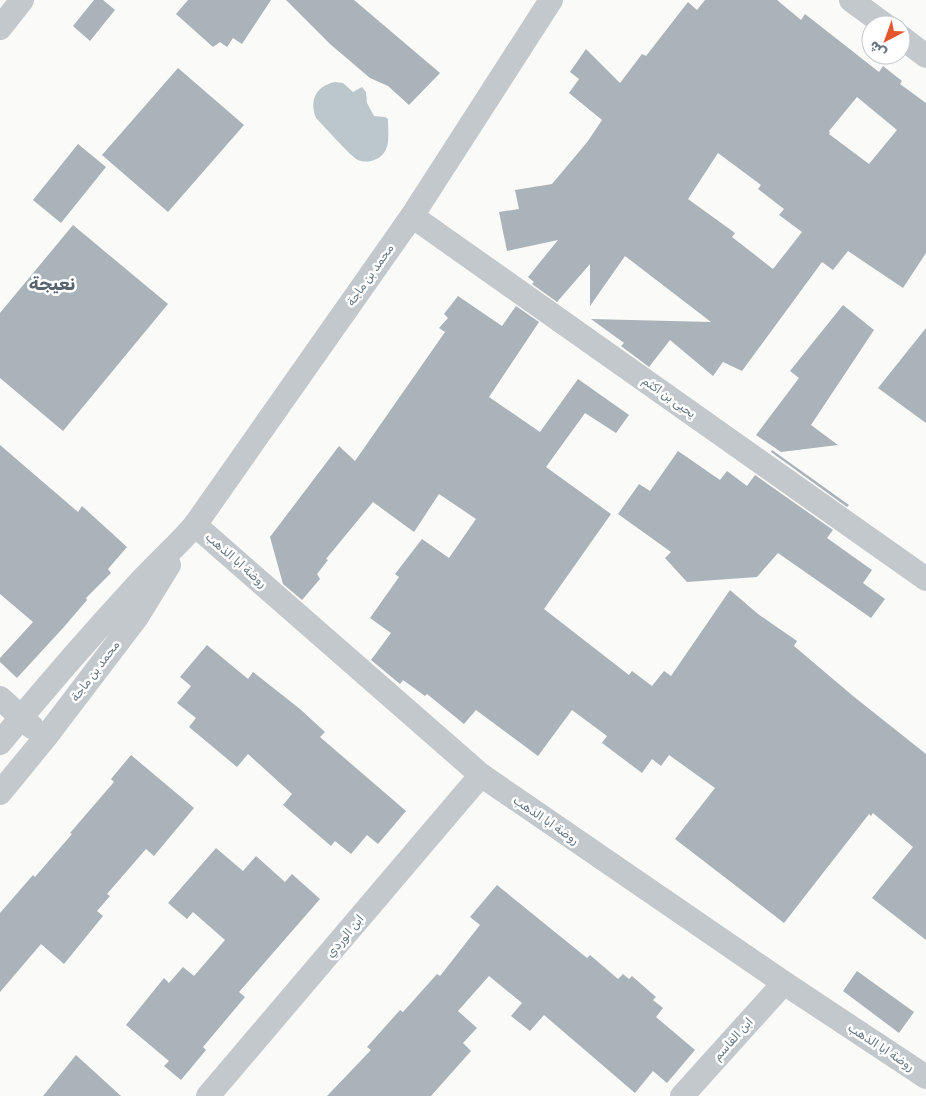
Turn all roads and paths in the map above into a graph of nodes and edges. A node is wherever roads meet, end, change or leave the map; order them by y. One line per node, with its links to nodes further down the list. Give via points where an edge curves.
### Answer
1 (22, 0): 5 (street)
2 (552, 0): 8 (street, محمد بن ماجة)
3 (851, 0): 4 (street)
4 (871, 15)
5 (0, 28)
6 (911, 45): 7 (street)
7 (926, 56)
8 (412, 216): 9 (street, محمد بن ماجة); 11 (street, يحيى بن اكثم)
9 (195, 524): 10 (street, محمد بن ماجة); 16 (street, روضة ابا الذهب)
10 (180, 543): 13 (street, محمد بن ماجة, via 142,580); 14 (street, محمد بن ماجة, via 136,617)
11 (926, 579)
12 (0, 698): 13 (street)
13 (21, 717): 14 (street); 15 (street, محمد بن ماجة)
14 (45, 738): 17 (street, محمد بن ماجة)
15 (0, 743)
16 (481, 775): 18 (street, روضة ابا الذهب); 20 (street, ابن الوردي)
17 (0, 793)
18 (784, 983): 19 (street, روضة ابا الذهب); 21 (street, ابن القاسم)
19 (926, 1077)
20 (208, 1096)
21 (682, 1096)

